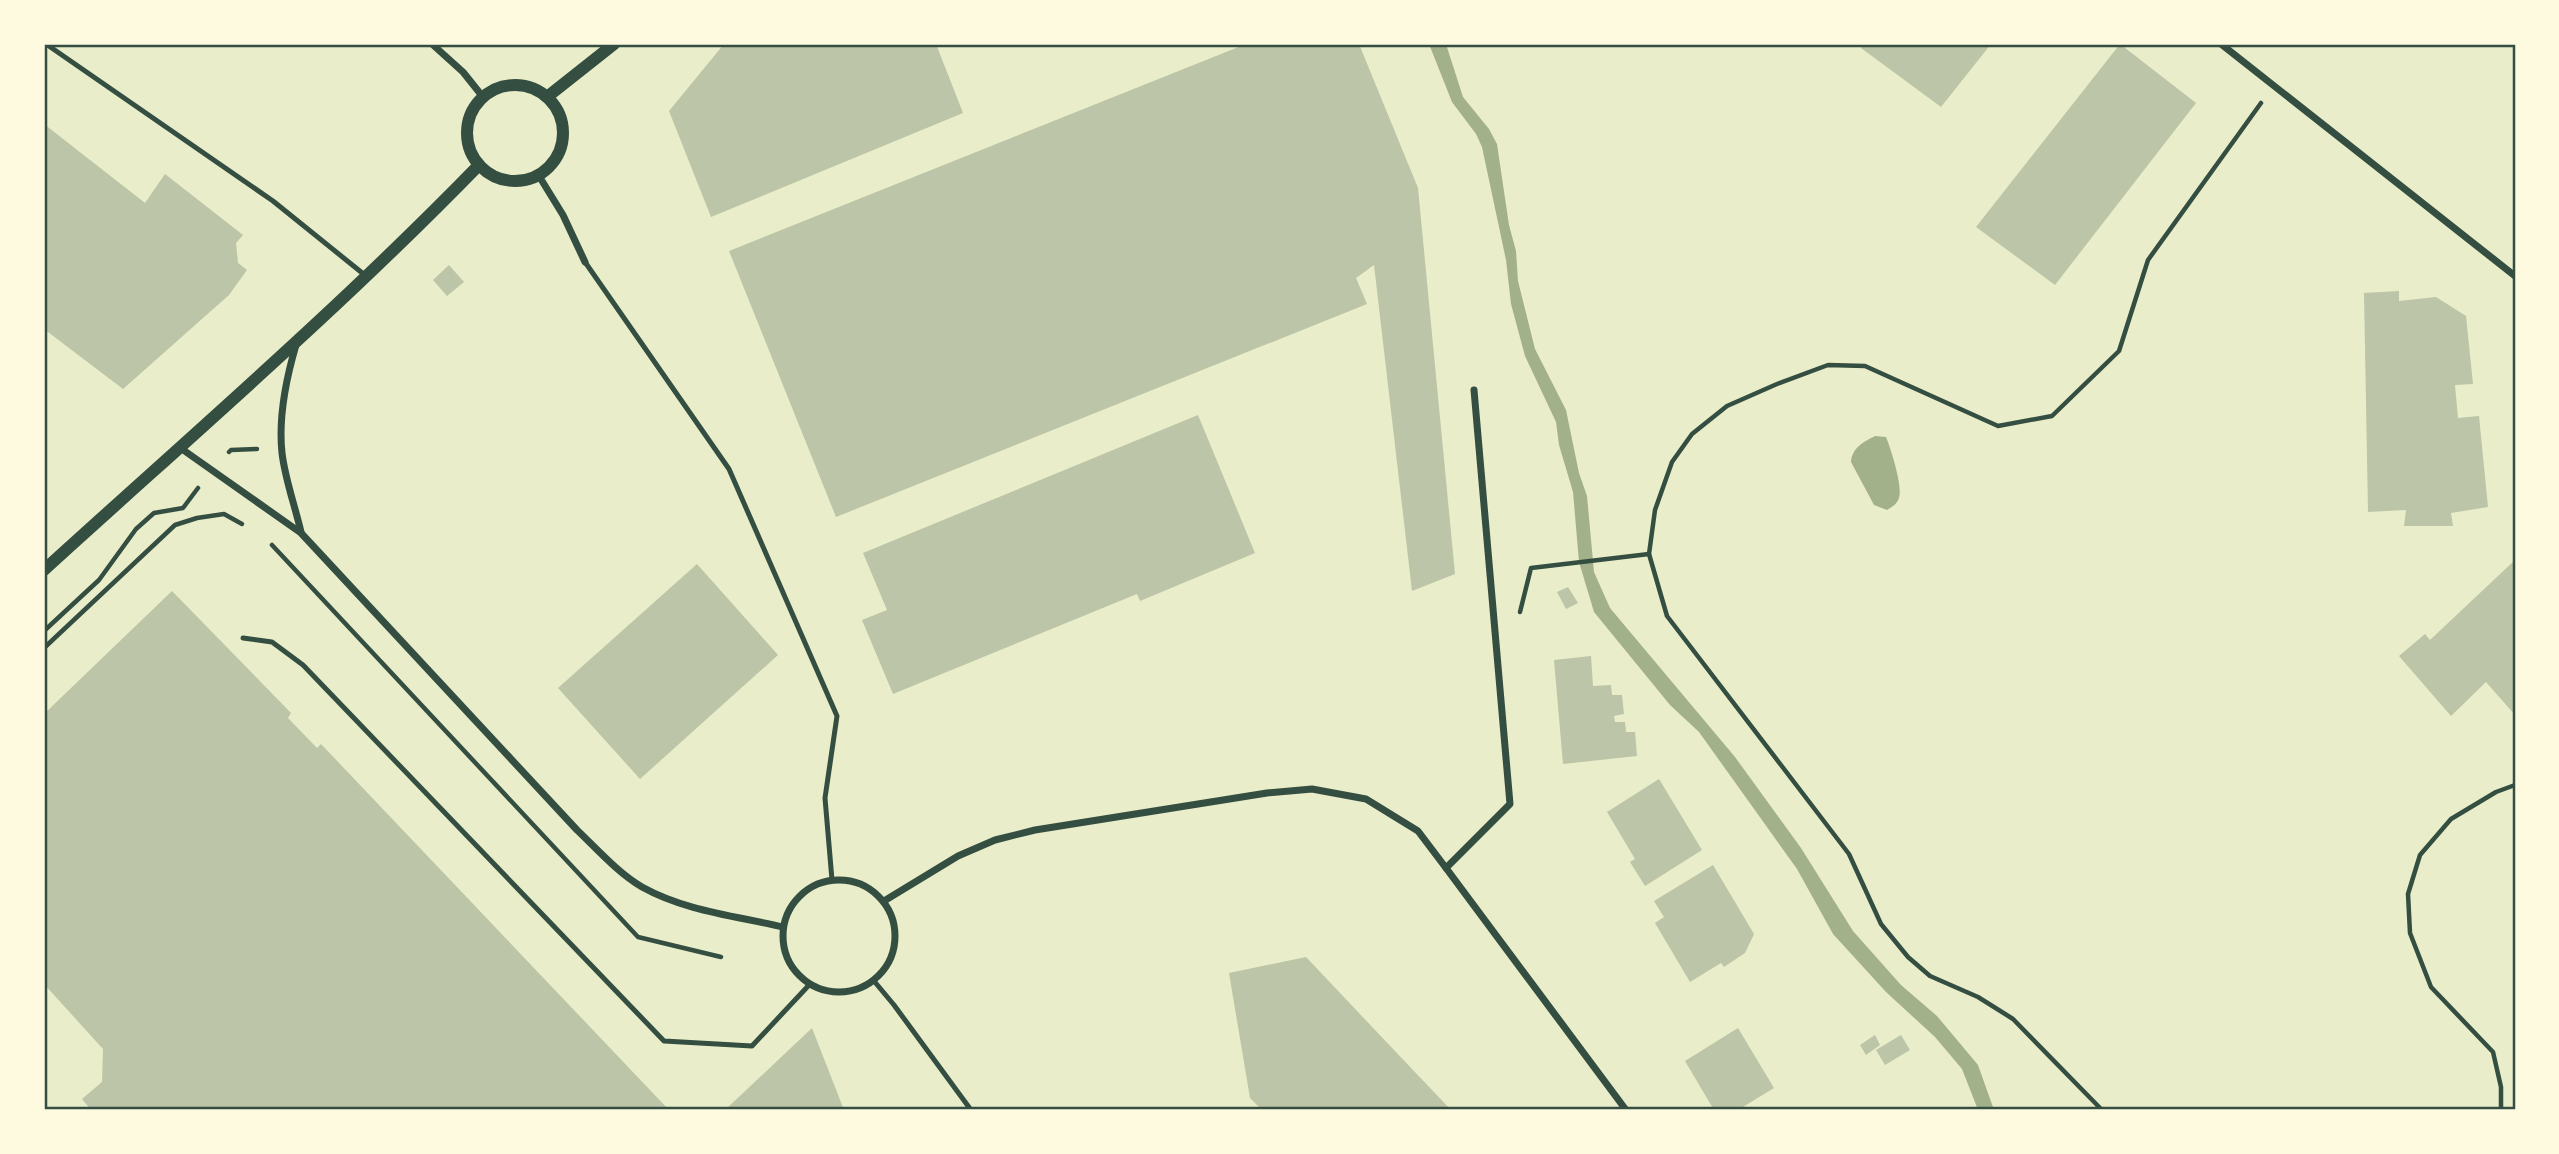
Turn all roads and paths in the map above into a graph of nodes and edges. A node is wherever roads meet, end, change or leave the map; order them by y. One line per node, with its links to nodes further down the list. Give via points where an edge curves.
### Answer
1 (46, 44): 11 (lane, via 273,201)
2 (432, 44): 6 (street)
3 (614, 44): 7 (street)
4 (2221, 44): 5 (street)
5 (2274, 86): 12 (street); 21 (path, via 2148,260 2119,352 2052,416 1998,426 1865,366 1828,365 1727,406 1692,434 1672,462 1655,510)
6 (483, 97): 7 (street, via 508,85 522,85); 8 (street, via 474,106 467,130 471,155)
7 (547, 97): 9 (street, via 557,108 564,138 560,153)
8 (479, 165): 9 (street, via 507,182); 11 (street)
9 (539, 176): 10 (street)
10 (585, 262): 29 (lane, via 729,469 836,716 825,798)
11 (366, 276): 13 (street)
12 (2515, 276)
13 (297, 341): 15 (street); 16 (street, via 286,378)
14 (1474, 390): 28 (street, via 1510,804)
15 (178, 447): 17 (street); 22 (street)
16 (282, 453): 17 (path, via 231,450); 19 (street)
17 (212, 471): 19 (street); 24 (path, via 183,508 154,513 136,529 99,580)
18 (245, 526): 26 (path, via 224,514 174,525)
19 (301, 533): 31 (street, via 607,860 640,886 680,904)
20 (265, 538): 32 (path, via 638,936)
21 (1649, 554): 23 (path, via 1531,568); 37 (path, via 1667,616 1849,854 1881,924 1930,976 2013,1019)
22 (44, 570)
23 (1519, 617)
24 (44, 631)
25 (243, 638): 34 (lane, via 272,642 303,665 664,1041 752,1046)
26 (44, 648)
27 (2515, 785): 38 (path, via 2451,819 2420,855 2408,894 2410,933 2431,987 2493,1052)
28 (1446, 868): 30 (street, via 1418,831 1366,799 1312,789 995,840 958,856); 36 (street)
29 (832, 880): 30 (street, via 870,888); 31 (street, via 800,895)
30 (884, 901): 33 (street, via 893,917 894,953)
31 (783, 927): 34 (street, via 788,959)
32 (721, 957)
33 (874, 981): 34 (street, via 842,993); 35 (lane)
34 (810, 984)
35 (971, 1110)
36 (1626, 1110)
37 (2102, 1110)
38 (2501, 1110)

